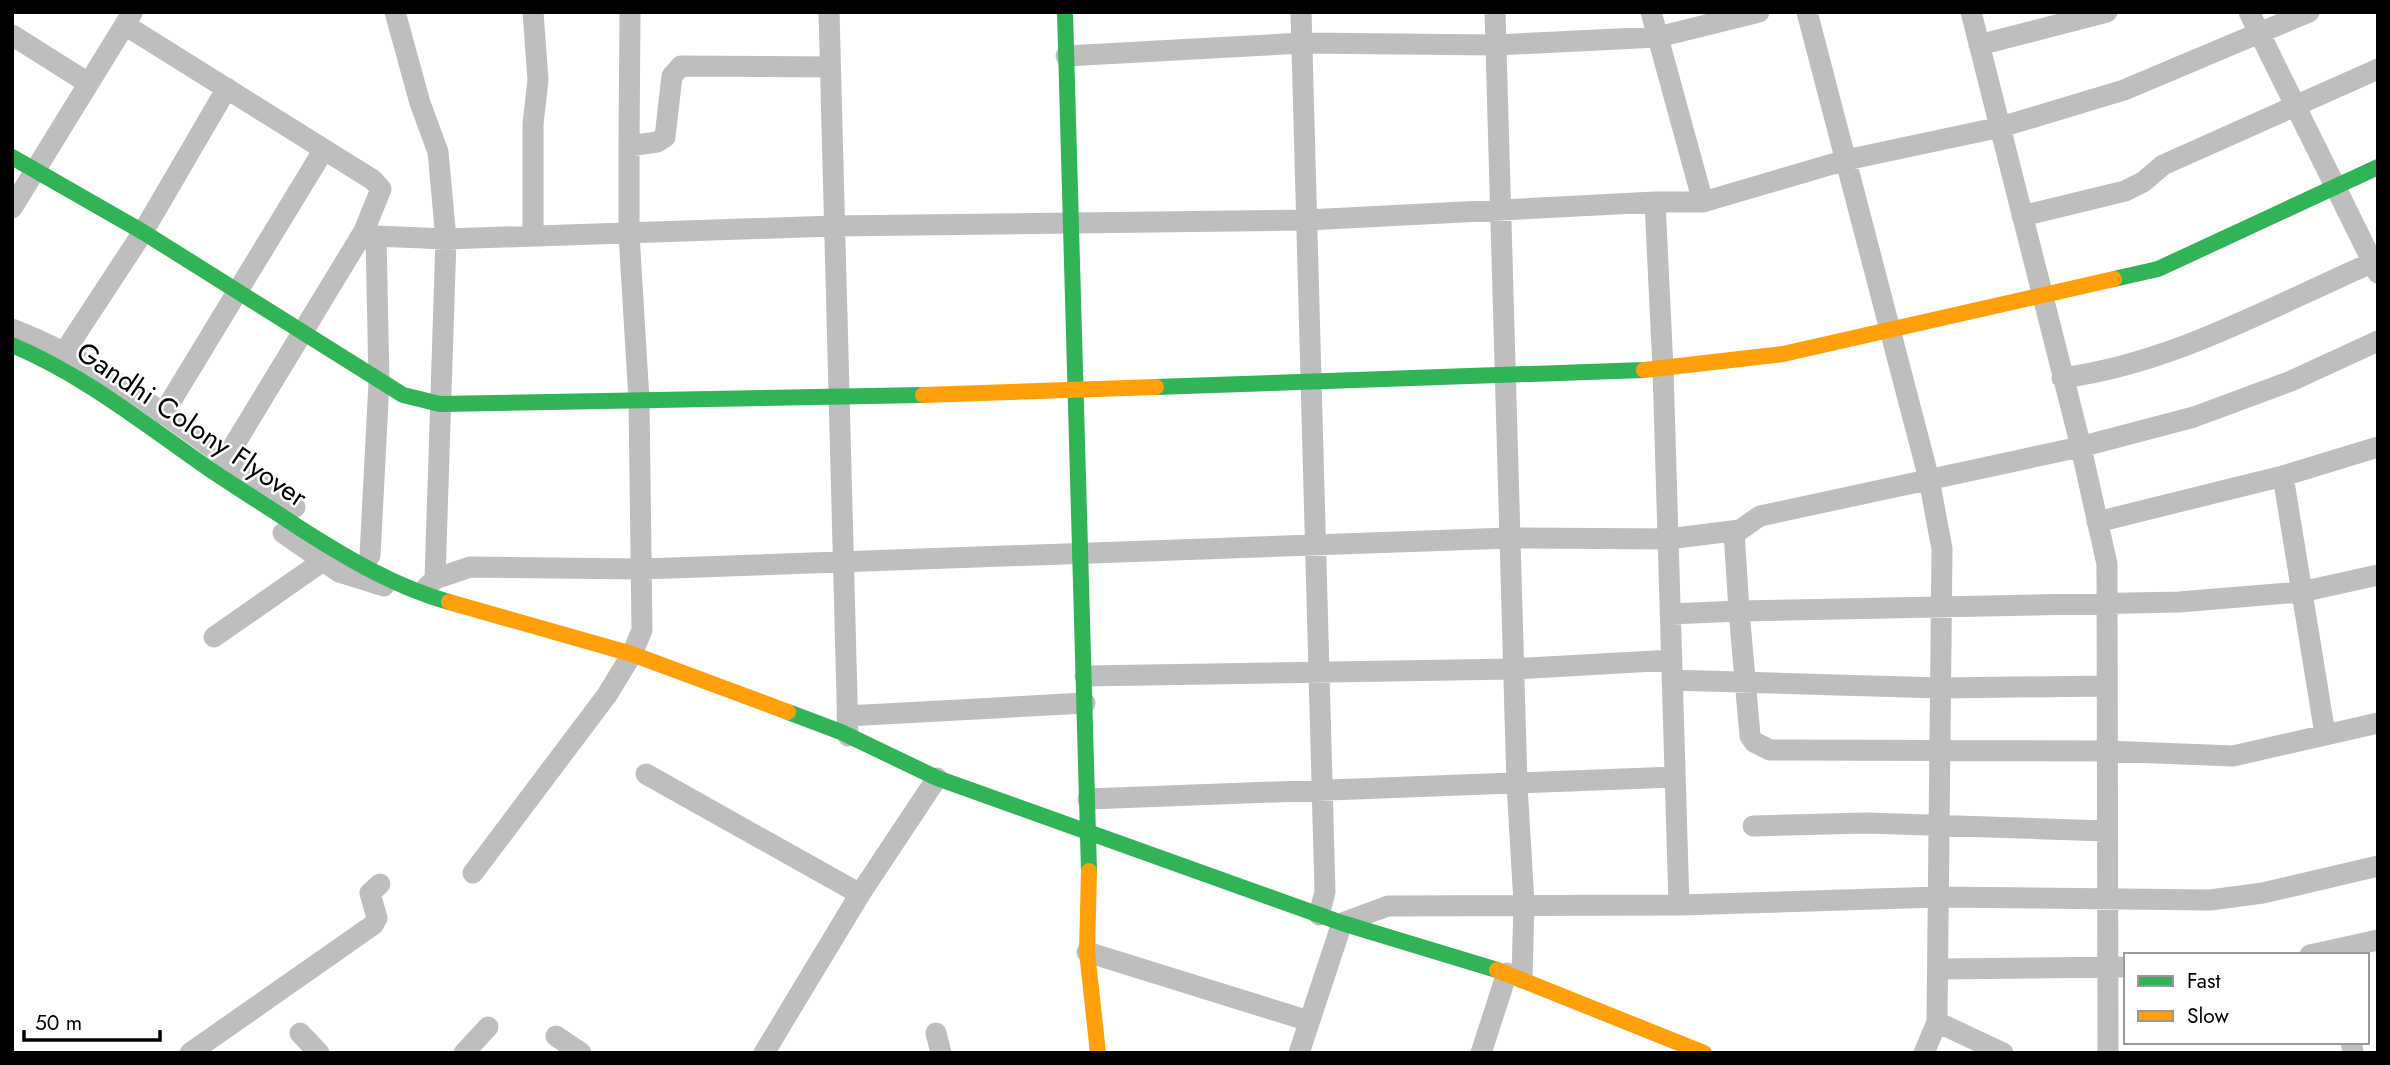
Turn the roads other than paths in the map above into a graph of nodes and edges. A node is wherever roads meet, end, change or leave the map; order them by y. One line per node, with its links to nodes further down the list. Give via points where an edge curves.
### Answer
1 (395, 12): 48 (street, via 438,152)
2 (533, 12): 47 (street, via 538,80 533,124)
3 (630, 12): 29 (street)
4 (829, 12): 23 (street)
5 (1065, 12): 22 (street)
6 (1301, 12): 19 (street)
7 (1495, 12): 20 (street)
8 (1651, 12): 18 (street)
9 (1759, 12): 18 (street)
10 (1807, 12): 32 (street)
11 (1970, 12): 21 (street)
12 (2107, 12): 21 (street)
13 (2249, 12): 16 (street)
14 (2309, 12): 16 (street)
15 (129, 18): 25 (street); 26 (street)
16 (2260, 34): 27 (street); 28 (street, via 2124,90)
17 (12, 35): 25 (street)
18 (1658, 37): 20 (street); 37 (street)
19 (1301, 43): 20 (street); 22 (street); 41 (street)
20 (1496, 45): 39 (street)
21 (1979, 45): 28 (street)
22 (1066, 56): 42 (street)
23 (830, 67): 29 (street, via 681,66 670,85 665,137); 43 (street)
24 (2378, 69): 27 (street)
25 (89, 83): 34 (street)
26 (228, 88): 30 (street); 44 (street)
27 (2295, 107): 35 (street); 40 (street, via 2162,165 2143,183 2125,191)
28 (2001, 127): 32 (street); 40 (street)
29 (629, 146): 46 (street)
30 (323, 151): 45 (street, via 381,188); 50 (street)
31 (12, 157): 34 (street)
32 (1846, 160): 37 (street); 52 (street)
33 (2378, 167): 35 (street)
34 (35, 168): 38 (street); 44 (street)
35 (2334, 185): 49 (street); 51 (street, via 2158,269)
36 (1655, 202): 37 (street); 39 (street); 58 (street)
37 (1703, 202)
38 (12, 208)
39 (1500, 208): 41 (street); 59 (street)
40 (2022, 216): 51 (street)
41 (1307, 219): 42 (street); 62 (street)
42 (1071, 224): 43 (street); 63 (street)
43 (834, 226): 46 (street); 65 (street)
44 (143, 232): 50 (street); 57 (street)
45 (370, 234): 48 (street); 54 (street); 61 (street)
46 (629, 234): 47 (street); 66 (street)
47 (533, 236): 48 (street)
48 (446, 239): 67 (street)
49 (2376, 265): 60 (street, via 2179,350)
50 (237, 293): 54 (street); 68 (street)
51 (2041, 296): 52 (street); 60 (street)
52 (1889, 328): 58 (street, via 1783,354); 73 (street)
53 (12, 329): 57 (street)
54 (304, 331): 61 (street); 71 (street)
55 (2378, 341): 69 (street, via 2291,381 2194,417)
56 (12, 345): 81 (street, Gandhi Colony Flyover, via 91,384)
57 (65, 351): 68 (street)
58 (1663, 369): 59 (street); 77 (street)
59 (1505, 373): 62 (street); 76 (street)
60 (2062, 377): 69 (street)
61 (379, 382): 67 (street, via 403,395); 80 (street)
62 (1311, 382): 63 (street); 78 (street)
63 (1074, 388): 65 (street); 79 (street)
64 (94, 396): 81 (street)
65 (839, 398): 66 (street); 82 (street)
66 (639, 400): 67 (street); 83 (street)
67 (440, 404): 85 (street)
68 (163, 414): 71 (street)
69 (2080, 447): 73 (street); 74 (street)
70 (2378, 447): 72 (street)
71 (225, 460): 80 (street)
72 (2283, 476): 74 (street); 86 (street)
73 (1929, 479): 75 (street, via 1760,516); 88 (street, via 1942,549)
74 (2097, 522): 87 (street, via 2107,564)
75 (1734, 531): 77 (street); 89 (street)
76 (1510, 538): 77 (street); 78 (street); 93 (street)
77 (1668, 539): 90 (street)
78 (1316, 545): 79 (street); 95 (street)
79 (1080, 551): 82 (street); 96 (street)
80 (370, 556): 85 (street)
81 (331, 557): 85 (street, via 358,579); 91 (street)
82 (842, 563): 83 (street); 102 (street)
83 (642, 569): 85 (street, via 470,567); 92 (street, via 642,630)
84 (2378, 575): 86 (street)
85 (427, 586): 92 (street)
86 (2301, 592): 87 (street, via 2179,602); 103 (street)
87 (2106, 602): 88 (street); 98 (street)
88 (1941, 606): 89 (street); 99 (street)
89 (1740, 611): 90 (street); 97 (street)
90 (1670, 614): 94 (street)
91 (214, 637)
92 (632, 654): 102 (street); 117 (street, via 607,695)
93 (1513, 669): 94 (street); 95 (street); 109 (street)
94 (1672, 670): 97 (street); 107 (street)
95 (1319, 673): 96 (street); 110 (street)
96 (1085, 676): 100 (street)
97 (1743, 682): 99 (street); 104 (street, via 1750,736 1770,750)
98 (2106, 686): 99 (street); 105 (street)
99 (1941, 688): 104 (street)
100 (1085, 703): 102 (street); 111 (street)
101 (2378, 723): 103 (street)
102 (848, 726): 108 (street)
103 (2325, 734): 105 (street, via 2233,756)
104 (1940, 751): 105 (street); 112 (street)
105 (2105, 751): 114 (street)
106 (646, 774): 119 (street)
107 (1675, 777): 109 (street); 123 (street)
108 (937, 778): 115 (street); 119 (street)
109 (1517, 785): 110 (street); 122 (street)
110 (1322, 789): 111 (street); 124 (street, via 1325,892)
111 (1088, 799): 115 (street)
112 (1939, 825): 113 (street); 114 (street); 120 (street)
113 (1754, 826)
114 (2106, 831): 121 (street)
115 (1090, 834): 124 (street); 127 (street)
116 (2378, 866): 121 (street, via 2263,893 2210,900)
117 (472, 873)
118 (380, 884): 138 (street, via 370,893 377,918 373,925)
119 (860, 894): 142 (street)
120 (1939, 897): 121 (street); 123 (street); 130 (street)
121 (2106, 899): 129 (street)
122 (1524, 903): 123 (street); 125 (street, via 1388,906); 131 (street)
123 (1679, 905)
124 (1319, 915): 125 (street)
125 (1342, 923): 131 (street); 132 (street)
126 (2378, 940): 128 (street)
127 (1087, 952): 132 (street); 143 (street)
128 (2319, 953)
129 (2117, 966): 130 (street); 149 (street)
130 (1938, 969): 133 (street)
131 (1515, 976): 137 (street); 145 (street)
132 (1309, 1021): 144 (street)
133 (1937, 1022): 147 (street); 148 (street)
134 (488, 1027): 140 (street)
135 (300, 1032): 139 (street)
136 (556, 1036): 141 (street)
137 (1666, 1045): 146 (street)
138 (190, 1053)
139 (319, 1053)
140 (464, 1053)
141 (582, 1053)
142 (764, 1053)
143 (1098, 1053)
144 (1299, 1053)
145 (1481, 1053)
146 (1704, 1053)
147 (1924, 1053)
148 (2003, 1053)
149 (2108, 1053)

